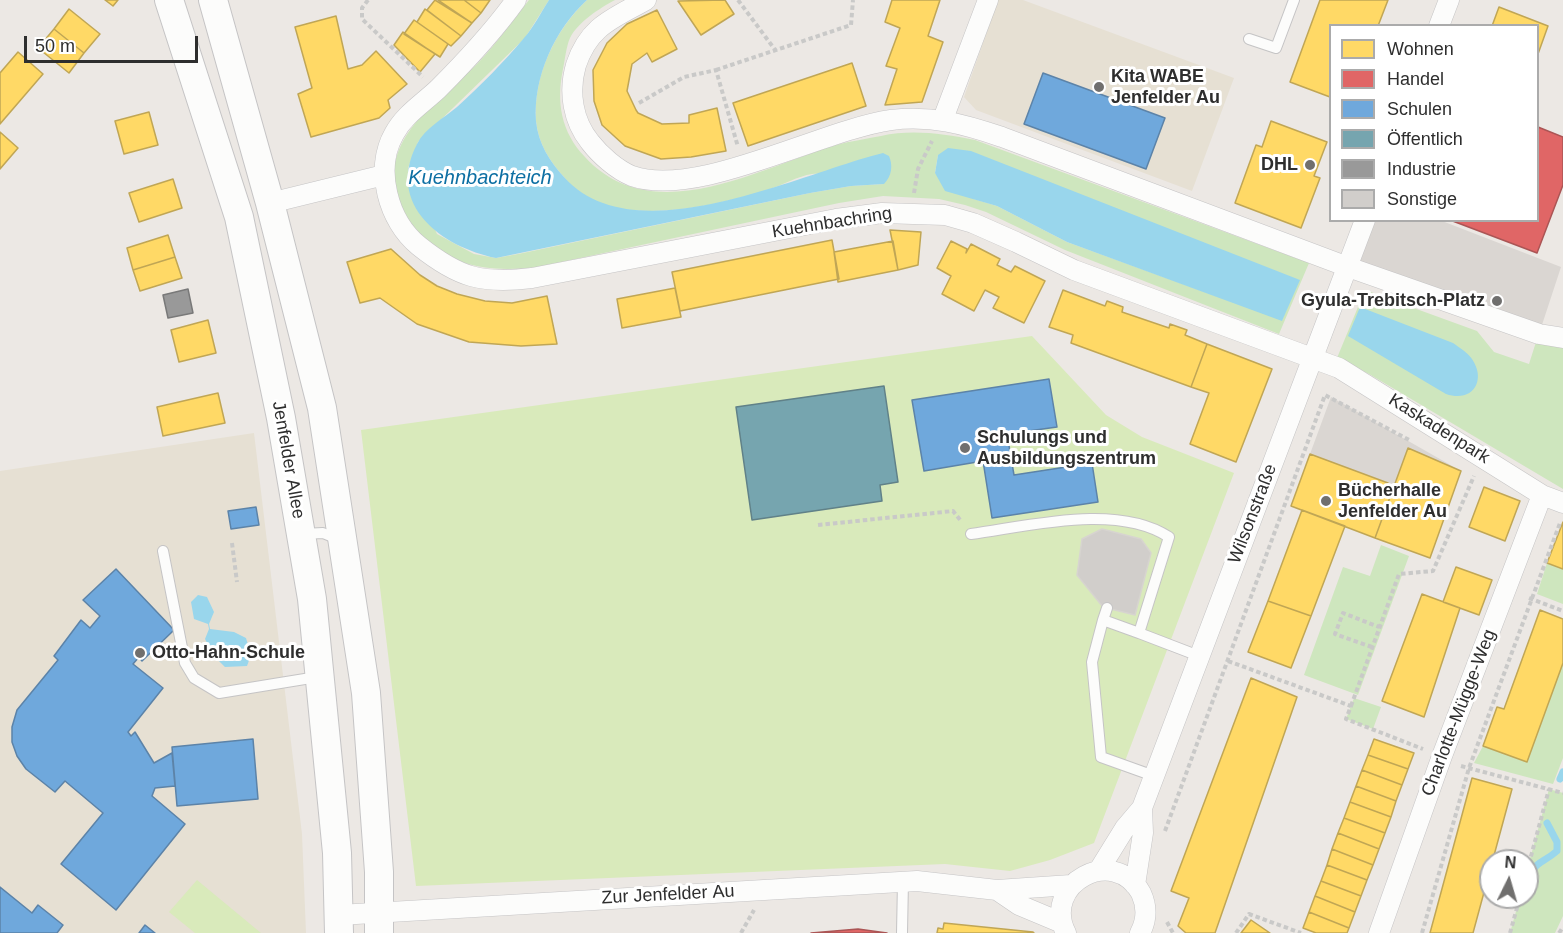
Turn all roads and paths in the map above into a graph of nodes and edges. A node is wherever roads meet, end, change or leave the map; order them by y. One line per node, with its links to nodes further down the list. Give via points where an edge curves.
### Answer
1 (169, 0): 20 (main road, Jenfelder Allee)
2 (213, 0): 21 (main road)
3 (368, 0): 15 (path, via 362,8 362,19)
4 (516, 0): 15 (street, Kuehnbachring)
5 (646, 0): 18 (street, via 595,30 583,46 572,99 580,129 599,154 632,176 669,181)
6 (738, 0): 13 (path)
7 (853, 0): 13 (path, via 851,25)
8 (988, 0): 17 (street)
9 (1294, 0): 12 (lane, via 1276,48)
10 (1449, 0): 11 (street)
11 (1440, 24)
12 (1249, 39)
13 (776, 51): 14 (path)
14 (716, 70): 16 (path, via 684,77); 18 (path)
15 (437, 90): 19 (street, Kuehnbachring, via 403,119 392,136)
16 (639, 103)
17 (943, 119): 18 (street, via 872,123); 22 (path, via 918,169); 24 (street)
18 (743, 165)
19 (384, 175): 21 (street); 22 (street, Kuehnbachring, via 388,202 414,242 466,276 498,282 836,219)
20 (233, 197): 21 (main road); 33 (main road, Jenfelder Allee, via 281,418)
21 (270, 203): 36 (main road, via 322,408)
22 (912, 213): 26 (street, Kuehnbachring, via 945,215 973,223 1074,270)
23 (1364, 222): 24 (street, Wilsonstraße)
24 (1348, 267): 25 (street, via 1539,334); 26 (street, Wilsonstraße)
25 (1563, 338)
26 (1312, 359): 29 (street, Kaskadenpark, via 1339,368); 47 (street, Wilsonstraße)
27 (1415, 442): 48 (path, via 1325,395)
28 (1464, 469): 44 (path, via 1474,474 1433,571 1399,574)
29 (1542, 495): 30 (street, Kaskadenpark); 39 (street, Charlotte-Mügge-Weg)
30 (1563, 503)
31 (1563, 518): 40 (path)
32 (818, 525): 34 (path, via 953,511)
33 (301, 534): 36 (lane, via 323,533); 49 (main road, Jenfelder Allee)
34 (971, 534): 45 (lane, via 1103,517 1156,528 1169,537)
35 (232, 543): 38 (path)
36 (345, 543): 66 (main road, via 366,693)
37 (163, 551): 49 (lane, via 185,663 194,678 219,693)
38 (237, 582)
39 (1506, 589): 40 (path); 51 (street, Charlotte-Mügge-Weg)
40 (1531, 598): 42 (path); 52 (path)
41 (1107, 608): 43 (lane)
42 (1563, 611)
43 (1103, 620): 45 (lane); 53 (lane, via 1092,662 1101,757)
44 (1379, 627): 46 (path); 46 (path, via 1343,613 1335,634)
45 (1139, 633): 47 (lane)
46 (1372, 647): 50 (path)
47 (1199, 657): 53 (street, Wilsonstraße)
48 (1228, 661): 50 (path); 57 (path)
49 (320, 677): 67 (main road, Jenfelder Allee, via 337,853)
50 (1351, 706): 51 (path, via 1346,719)
51 (1441, 758): 52 (path); 75 (street, Charlotte-Mügge-Weg)
52 (1469, 768): 54 (path); 76 (path)
53 (1154, 776): 56 (street, Wilsonstraße)
54 (1549, 789): 55 (path); 58 (path)
55 (1563, 793)
56 (1142, 808): 59 (street, Wilsonstraße); 62 (street, Wilsonstraße, via 1143,833)
57 (1164, 834)
58 (1533, 849)
59 (1099, 870): 61 (street, via 1083,875); 62 (street, via 1122,874)
60 (903, 882): 63 (street, Zur Jenfelder Au); 66 (street, Zur Jenfelder Au); 71 (lane)
61 (1071, 885): 63 (street, Zur Jenfelder Au); 69 (street, via 1063,898)
62 (1135, 885): 70 (street, via 1143,899)
63 (998, 890): 69 (street, Zur Jenfelder Au)
64 (1517, 909): 77 (path)
65 (1165, 913): 72 (path)
66 (379, 923): 67 (street, Zur Jenfelder Au)
67 (339, 924)
68 (1563, 927): 78 (path)
69 (1064, 928)
70 (1148, 928)
71 (902, 933)
72 (1173, 933)
73 (1236, 933): 74 (path, via 1250,915)
74 (1301, 933)
75 (1379, 933)
76 (1422, 933)
77 (1510, 933)
78 (1559, 933)

